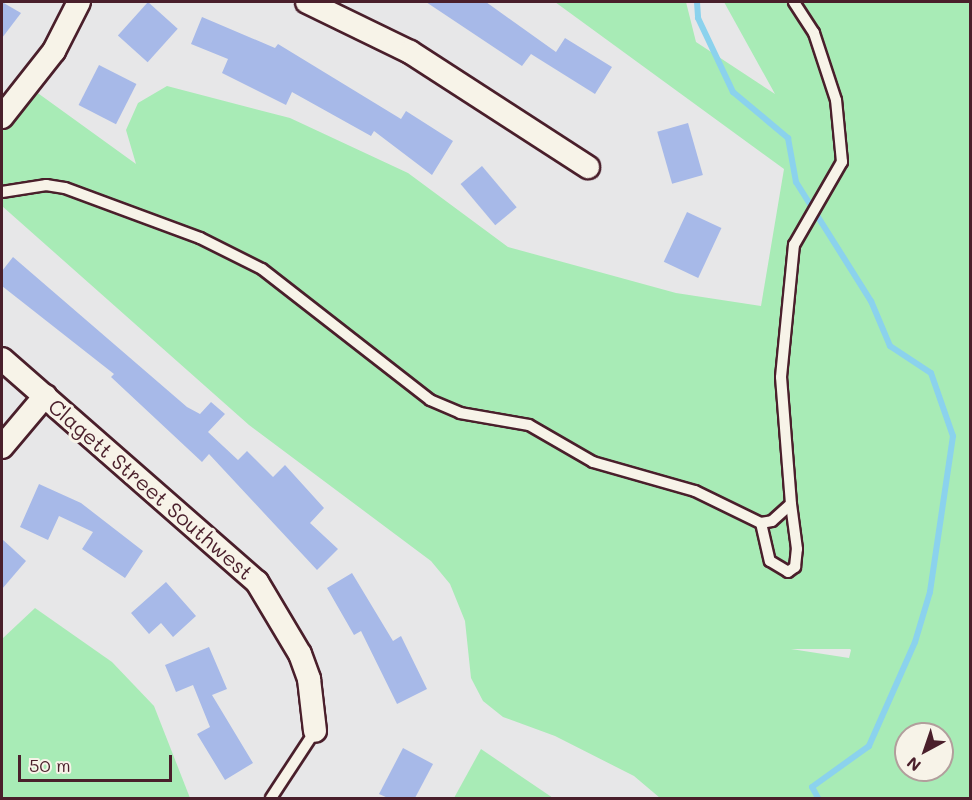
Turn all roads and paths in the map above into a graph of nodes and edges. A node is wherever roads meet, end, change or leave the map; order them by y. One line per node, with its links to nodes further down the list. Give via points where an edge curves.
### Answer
1 (79, 2): 4 (street, via 54,51)
2 (306, 2): 5 (street, via 411,52)
3 (794, 2): 10 (lane, via 814,33 836,100 842,162 794,245 783,333)
4 (2, 117)
5 (588, 166)
6 (2, 192): 11 (lane, via 46,185 65,188 200,238 262,269 430,400 460,413 529,425 593,462 694,491)
7 (2, 359): 8 (street, Clagett Street Southwest)
8 (45, 396): 9 (street); 12 (street, Clagett Street Southwest, via 257,582 300,654 309,679)
9 (2, 447)
10 (791, 504): 11 (lane, via 781,516); 11 (lane, via 797,549 795,567 788,572 770,561)
11 (761, 523)
12 (315, 731): 13 (lane)
13 (271, 798)

